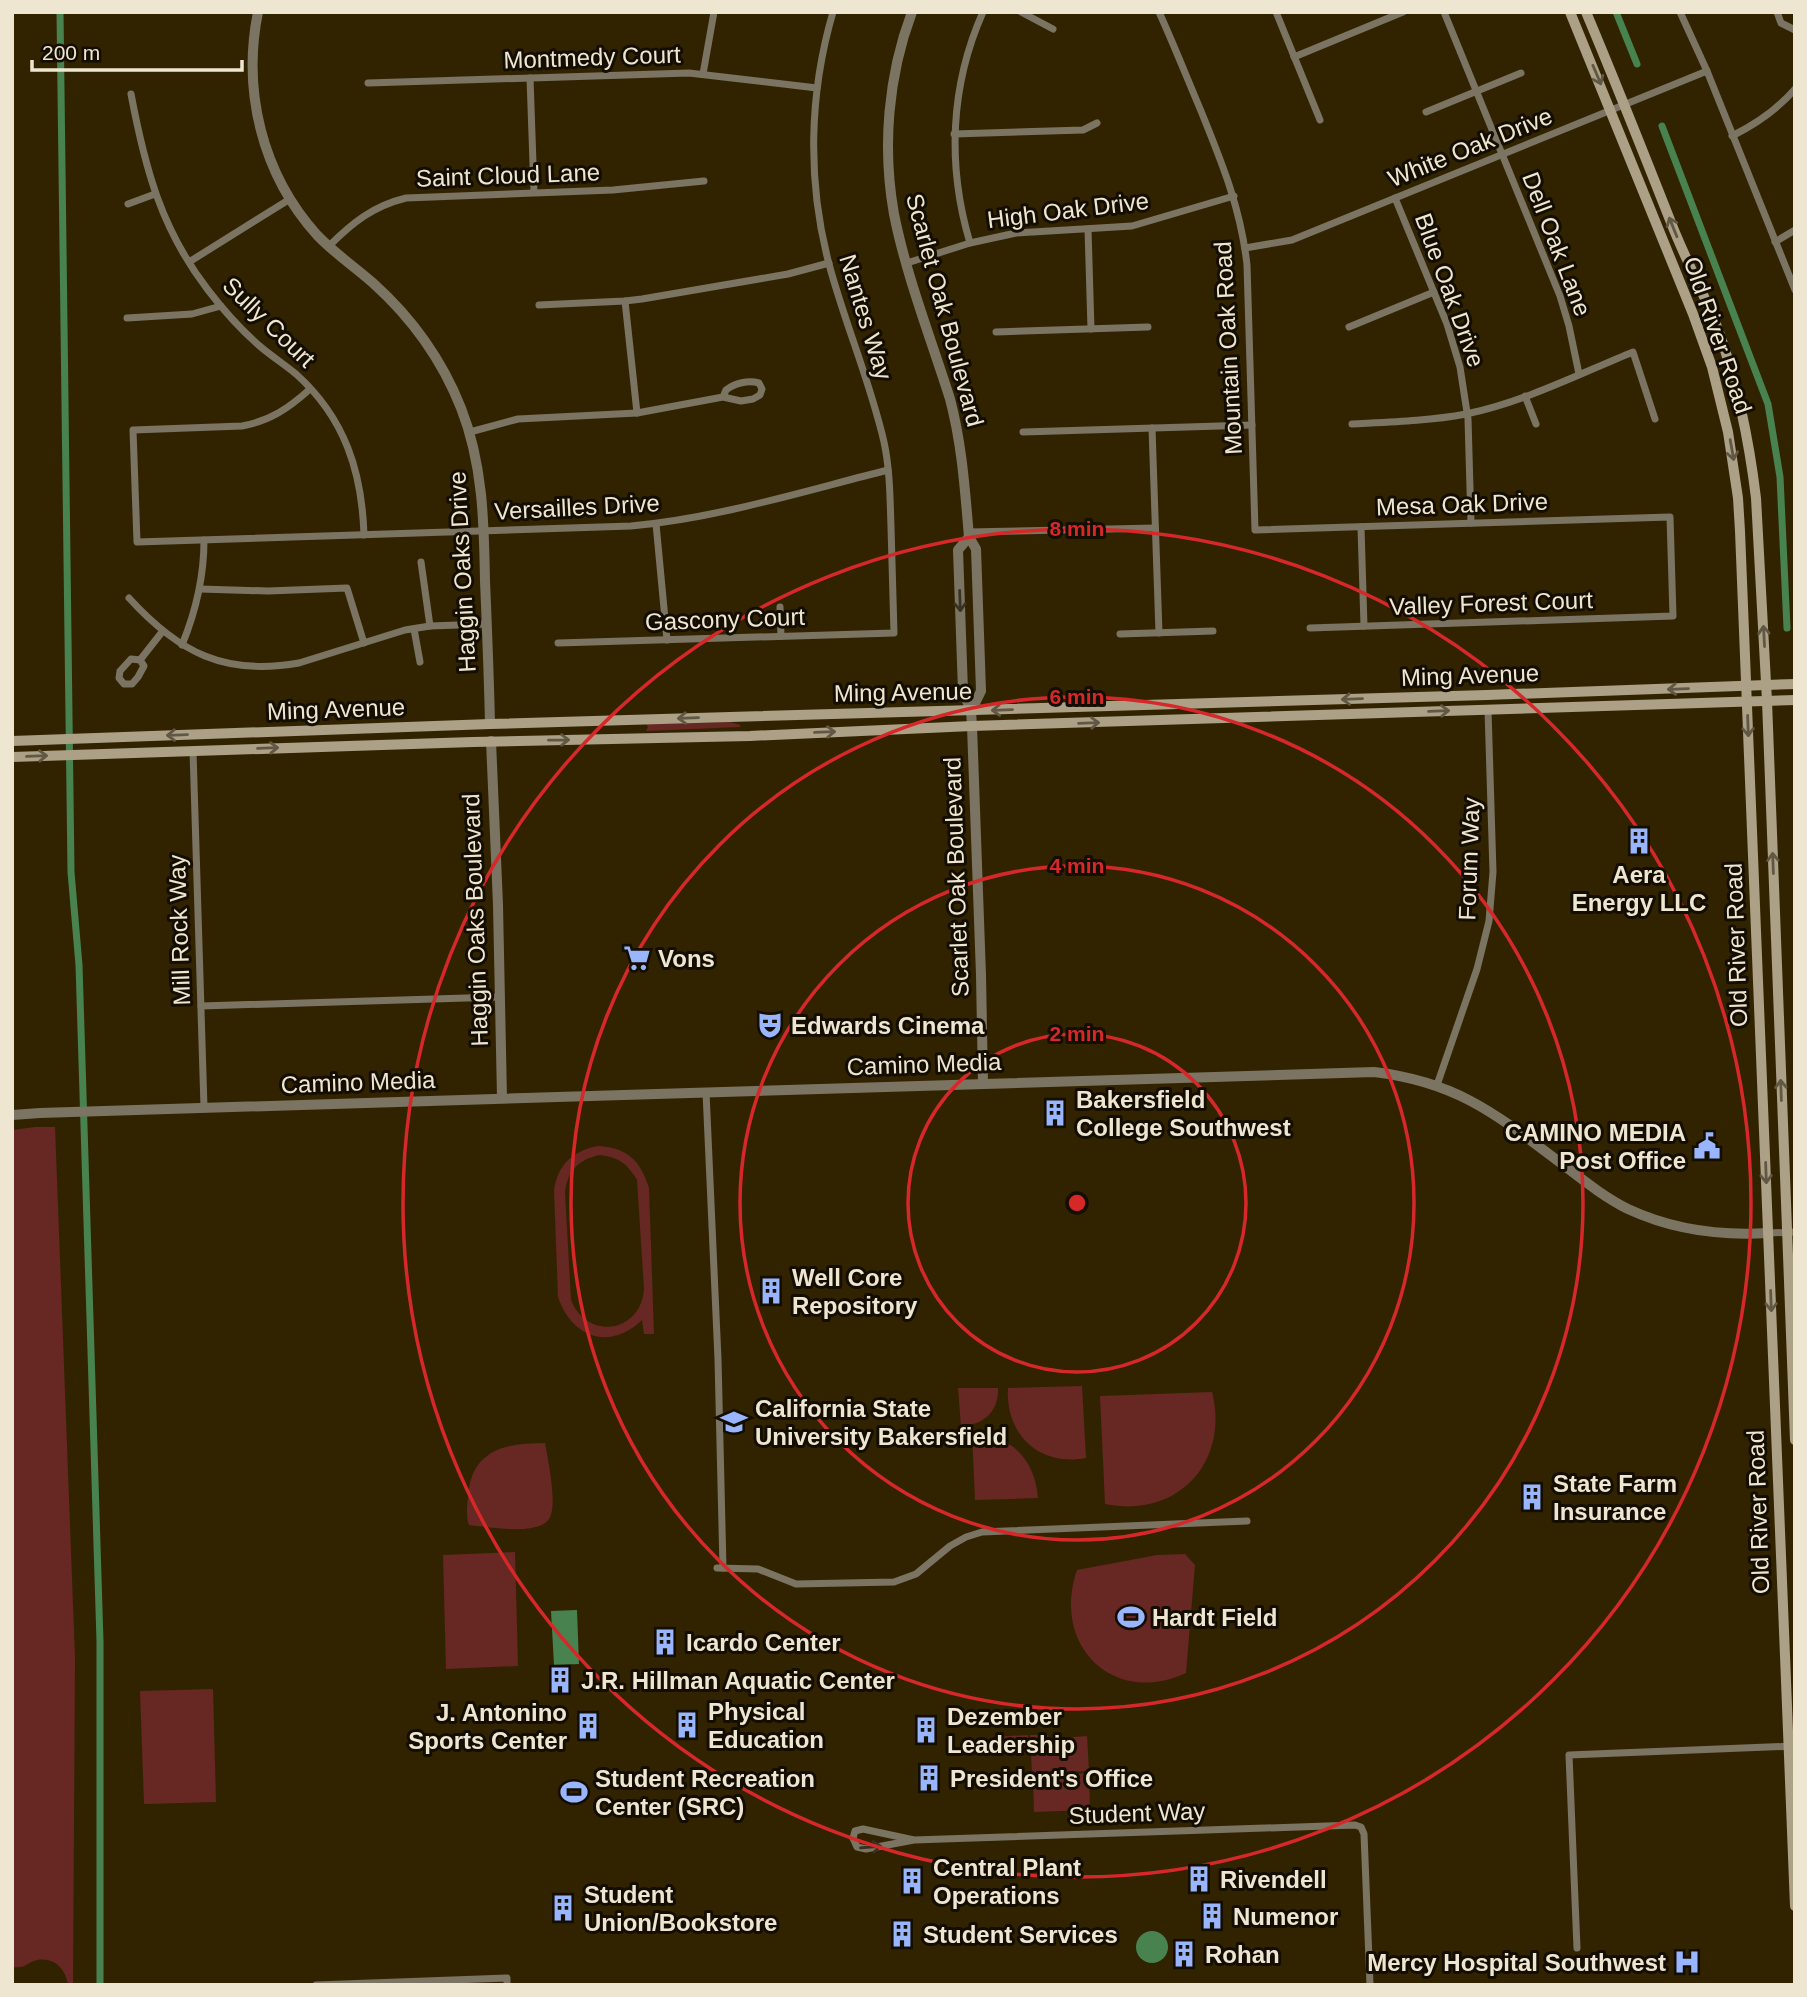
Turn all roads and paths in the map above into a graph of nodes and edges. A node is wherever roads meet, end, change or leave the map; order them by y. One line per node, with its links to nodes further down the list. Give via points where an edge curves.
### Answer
1 (258, 12): 40 (street, Haggin Oaks Drive, via 252,66 255,105 272,164)
2 (714, 12): 20 (street)
3 (833, 12): 23 (street, Nantes Way)
4 (912, 12): 50 (street, Scarlet Oak Boulevard, via 897,61 888,133 890,186)
5 (983, 12): 32 (street, via 962,75)
6 (1021, 12): 15 (street)
7 (1158, 12): 38 (street, Mountain Oak Road)
8 (1276, 12): 17 (street)
9 (1403, 12): 17 (street)
10 (1444, 12): 25 (street, Dell Oak Lane)
11 (1570, 12): 28 (main road, Old River Road, one-way to 28)
12 (1586, 12): 27 (main road, Old River Road)
13 (1680, 12): 18 (street)
14 (1777, 12): 16 (street, via 1781,23)
15 (1054, 29)
16 (1795, 30)
17 (1294, 57): 30 (street)
18 (1707, 71): 27 (street, White Oak Drive); 33 (street)
19 (1521, 73): 25 (street)
20 (703, 74): 21 (street, Montmedy Court); 23 (street, Montmedy Court)
21 (530, 78): 22 (street, Montmedy Court); 36 (street)
22 (368, 83)
23 (817, 88): 49 (street, Nantes Way, via 814,169)
24 (1795, 89): 33 (street, via 1762,120)
25 (1476, 92): 29 (street); 34 (street, Dell Oak Lane)
26 (131, 94): 37 (street, Sully Court)
27 (1626, 105): 28 (street, White Oak Drive); 107 (main road, Old River Road, one-way to 27, via 1756,498 1739,396 1718,330)
28 (1612, 111): 34 (street, White Oak Drive); 108 (main road, Old River Road, one-way to 108, via 1701,335 1724,410 1738,498)
29 (1426, 112)
30 (1320, 120)
31 (1097, 123): 32 (street, via 1083,130)
32 (954, 134): 45 (street, via 957,190)
33 (1732, 136): 44 (street)
34 (1502, 154): 39 (street, White Oak Drive); 61 (street, Dell Oak Lane, via 1560,296)
35 (704, 181): 36 (street, Saint Cloud Lane)
36 (534, 192): 46 (street, Saint Cloud Lane, via 394,201 358,218)
37 (155, 194): 41 (street); 48 (street, Sully Court)
38 (1234, 196): 42 (street, High Oak Drive, via 1132,226); 47 (street, Mountain Oak Road)
39 (1395, 198): 47 (street, White Oak Drive, via 1292,240); 52 (street, Blue Oak Drive)
40 (290, 199): 46 (street, Haggin Oaks Drive); 48 (street)
41 (128, 204)
42 (1088, 229): 45 (street, High Oak Drive, via 1016,233); 59 (street)
43 (1795, 230): 44 (street)
44 (1775, 242): 51 (street)
45 (970, 243): 50 (street, High Oak Drive)
46 (329, 246): 72 (street, Haggin Oaks Drive, via 387,296 417,330 453,388)
47 (1245, 248): 70 (street, Mountain Oak Road)
48 (188, 262): 55 (street, Sully Court)
49 (829, 263): 53 (street); 74 (street, Nantes Way, via 880,424)
50 (907, 263): 81 (street, Scarlet Oak Boulevard, via 957,425)
51 (1795, 290)
52 (1434, 292): 58 (street); 66 (street, Blue Oak Drive, via 1454,345)
53 (625, 301): 54 (street); 65 (street)
54 (539, 305)
55 (221, 306): 56 (street, via 175,316); 62 (street, Sully Court)
56 (127, 318)
57 (1148, 327): 59 (street)
58 (1349, 327)
59 (1091, 329): 60 (street)
60 (996, 332)
61 (1579, 374): 63 (street); 67 (street, via 1633,352)
62 (310, 389): 82 (street, Sully Court, via 337,426 352,458 361,492); 83 (street, Versailles Drive, via 281,413 256,424 133,430 136,542)
63 (1525, 396): 66 (street); 69 (street)
64 (723, 397): 64 (street, via 726,390 741,383 752,381 762,388 753,399); 65 (street)
65 (637, 413): 72 (street, via 518,419)
66 (1467, 414): 68 (street); 75 (street, Blue Oak Drive)
67 (1654, 419)
68 (1352, 424)
69 (1536, 424)
70 (1252, 425): 71 (street); 79 (street, Mountain Oak Road)
71 (1152, 428): 73 (street); 78 (street)
72 (470, 432): 80 (street, Haggin Oaks Drive, via 481,481)
73 (1023, 432)
74 (888, 470): 76 (street, Versailles Drive); 96 (street, Nantes Way)
75 (1471, 523): 77 (street, Mesa Oak Drive); 88 (street, Mesa Oak Drive, via 1670,517)
76 (656, 524): 80 (street, Versailles Drive); 100 (street)
77 (1361, 527): 79 (street, Mesa Oak Drive); 91 (street)
78 (1156, 528): 81 (street); 97 (street)
79 (1255, 530)
80 (484, 531): 82 (street, Versailles Drive); 89 (street, Haggin Oaks Drive)
81 (968, 534): 113 (street, Scarlet Oak Boulevard, via 976,549 981,691); 113 (street, Scarlet Oak Boulevard, one-way to 113, via 958,550 962,691)
82 (364, 535): 83 (street, Versailles Drive)
83 (204, 540): 85 (street)
84 (421, 562): 90 (street)
85 (200, 589): 101 (street, via 347,588); 103 (street)
86 (129, 598): 95 (street)
87 (780, 607): 99 (street)
88 (1673, 616): 91 (street, Valley Forest Court)
89 (487, 624): 90 (street); 114 (street, Haggin Oaks Drive)
90 (430, 626): 93 (street)
91 (1364, 626): 92 (street, Valley Forest Court)
92 (1310, 628)
93 (414, 629): 101 (street); 105 (street)
94 (1213, 631): 97 (street)
95 (162, 632): 103 (street); 104 (street)
96 (894, 633): 99 (street, Gascony Court)
97 (1159, 633): 98 (street)
98 (1120, 634)
99 (781, 636): 100 (street, Gascony Court)
100 (667, 640): 102 (street, Gascony Court)
101 (364, 643): 103 (street, via 299,663 263,667 212,659)
102 (558, 643)
103 (182, 645)
104 (140, 660)
105 (420, 662)
106 (1795, 684): 107 (main road, Ming Avenue)
107 (1766, 685): 108 (main road, Ming Avenue); 111 (main road, Old River Road)
108 (1746, 686): 110 (main road, Old River Road); 113 (main road, Ming Avenue, one-way to 113)
109 (1795, 700): 111 (main road, Ming Avenue)
110 (1747, 701): 111 (main road, Ming Avenue); 112 (main road, Ming Avenue); 130 (main road, Old River Road, one-way to 130)
111 (1767, 701): 129 (main road, Old River Road, one-way to 111)
112 (1488, 710): 115 (main road, Ming Avenue, one-way to 112); 124 (street, Forum Way, via 1493,857 1489,921)
113 (971, 711): 114 (main road, Ming Avenue, one-way to 114); 115 (street, Scarlet Oak Boulevard)
114 (490, 724): 116 (main road, Ming Avenue); 118 (street, Haggin Oaks Drive)
115 (972, 726): 118 (main road, Ming Avenue, one-way to 115); 123 (street, Scarlet Oak Boulevard)
116 (255, 732): 117 (main road, Ming Avenue, one-way to 117); 119 (main road, via 204,741)
117 (12, 741)
118 (491, 741): 119 (main road, Ming Avenue, one-way to 118); 121 (street, Haggin Oaks Boulevard)
119 (193, 751): 120 (main road, Ming Avenue, one-way to 119); 122 (street, Mill Rock Way)
120 (12, 757)
121 (499, 997): 122 (street); 126 (street, Haggin Oaks Boulevard)
122 (201, 1006): 127 (street, Mill Rock Way)
123 (983, 1083): 124 (street, Camino Media, via 1357,1071 1395,1074); 125 (street, Camino Media)
124 (1437, 1085): 130 (street, Camino Media, via 1491,1112 1592,1188 1635,1212 1704,1232)
125 (706, 1091): 126 (street, Camino Media); 132 (street, via 718,1359 720,1568 758,1569 796,1584 894,1582 916,1574 950,1546 982,1532)
126 (502, 1098): 127 (street, Camino Media)
127 (204, 1107): 128 (street, Camino Media)
128 (12, 1115)
129 (1791, 1232): 130 (street, Camino Media); 131 (main road, Old River Road)
130 (1768, 1233): 133 (main road, Old River Road, one-way to 133)
131 (1795, 1440)
132 (1247, 1521)
133 (1792, 1746): 135 (main road, Old River Road); 136 (street, via 1569,1755)
134 (914, 1840): 134 (street, Student Way, one-way to 134, via 863,1829 855,1831 853,1838 861,1849); 139 (street, Student Way, via 1355,1825 1364,1833)
135 (1795, 1906)
136 (1577, 1948)
137 (507, 1982): 138 (street)
138 (316, 1985)
139 (1370, 1985)

